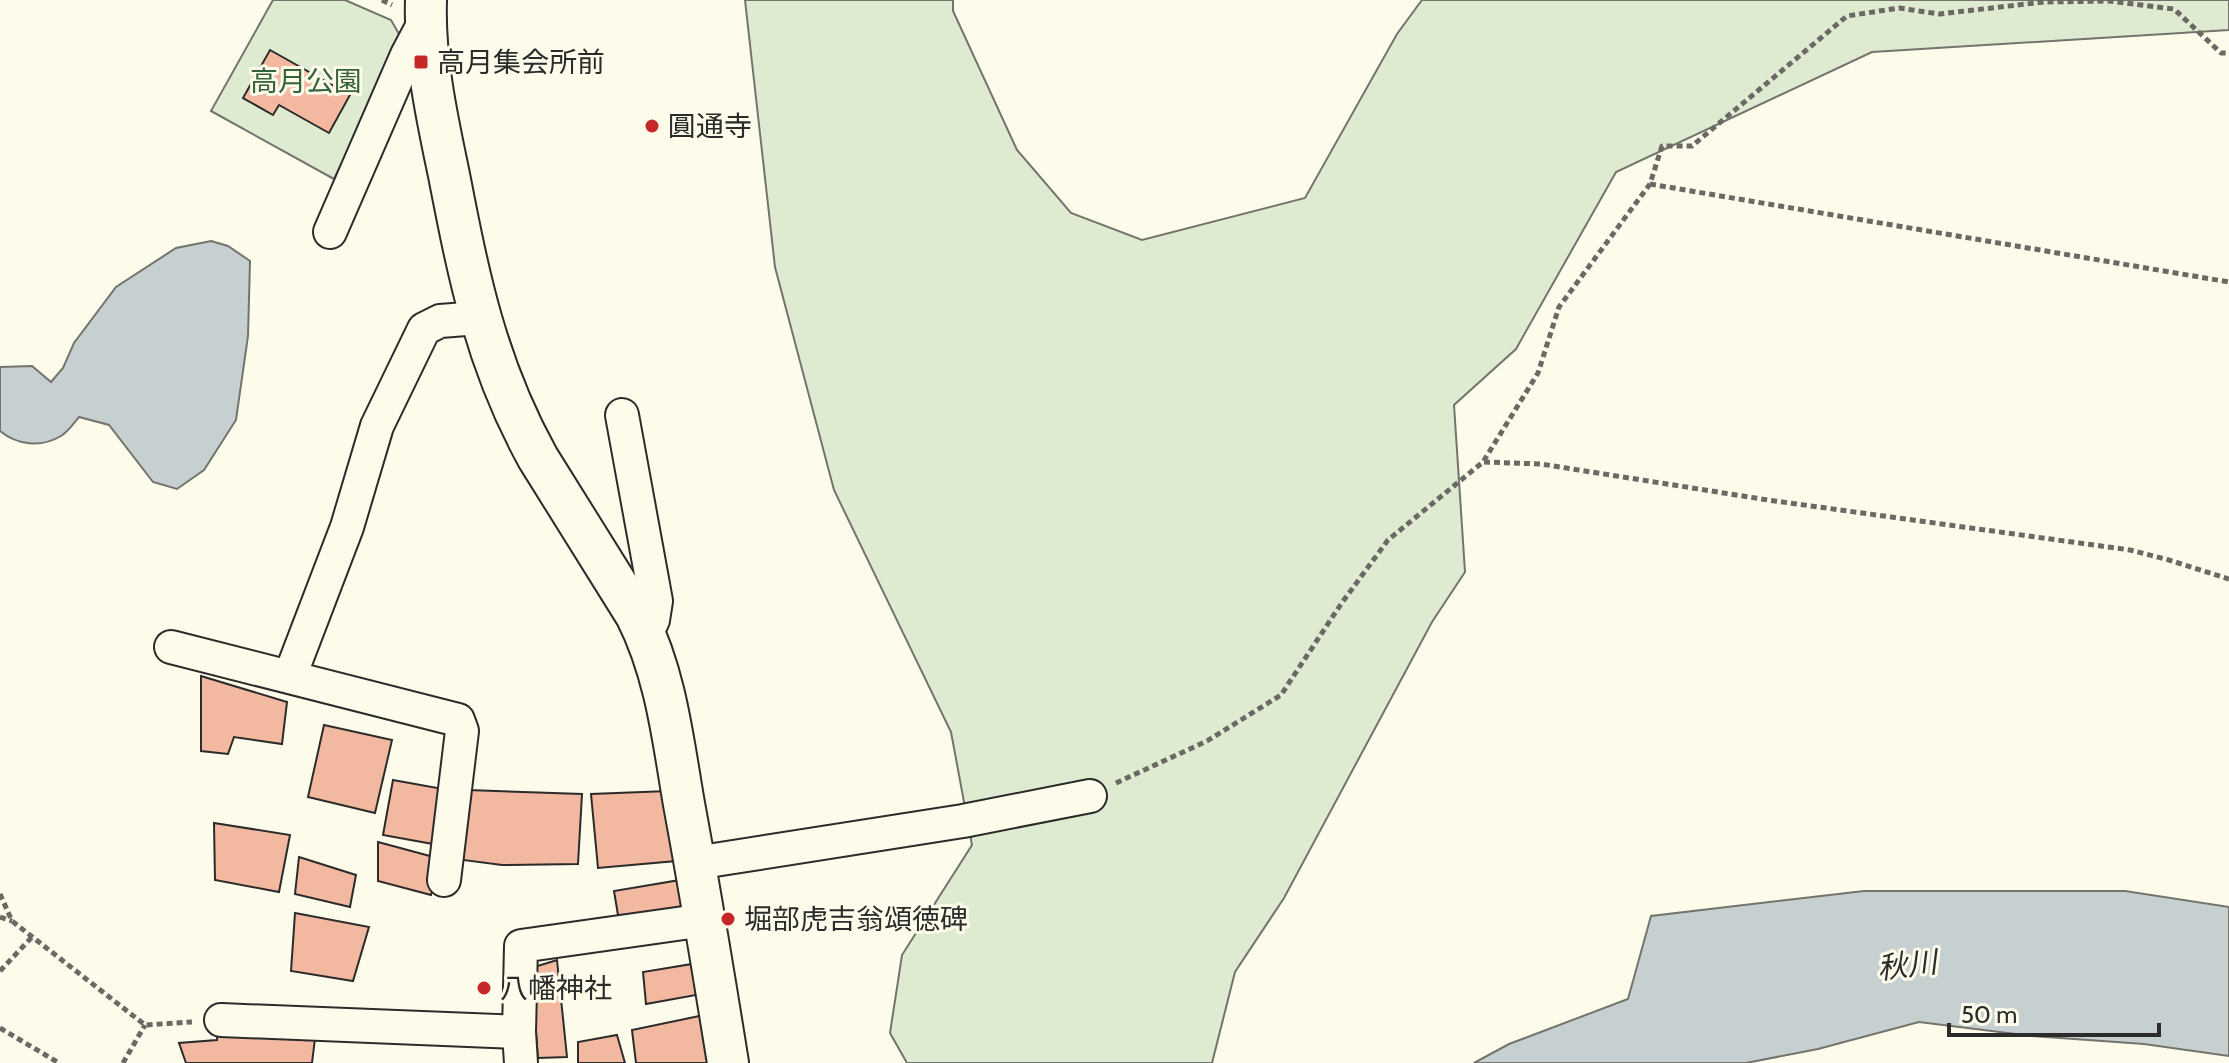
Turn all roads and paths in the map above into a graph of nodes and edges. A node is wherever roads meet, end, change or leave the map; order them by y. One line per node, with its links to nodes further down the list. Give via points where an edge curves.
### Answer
1 (426, 10): 4 (street); 6 (main road, via 440,132)
2 (2229, 53): 3 (path, via 2221,53 2174,9 2109,1 1939,14 1899,8 1847,16 1692,146 1662,146)
3 (1650, 184): 5 (path); 8 (path, via 1559,307 1538,373)
4 (330, 232)
5 (2229, 282)
6 (479, 318): 10 (main road, via 523,432); 12 (street, via 440,321 424,329 377,426 347,527)
7 (622, 415): 10 (street, via 656,601)
8 (1483, 462): 9 (path, via 1541,464 2130,550); 13 (path, via 1388,540 1281,695 1207,741)
9 (2229, 579)
10 (646, 634): 14 (main road, via 667,702)
11 (171, 647): 12 (street)
12 (290, 676): 15 (street, via 458,720 462,731)
13 (1090, 796): 14 (street)
14 (695, 863): 18 (main road)
15 (444, 880)
16 (0, 894): 19 (path)
17 (0, 917): 19 (path)
18 (705, 920): 25 (street, via 521,946); 28 (main road)
19 (12, 921): 20 (path)
20 (32, 937): 21 (path); 23 (path)
21 (0, 971)
22 (221, 1020): 23 (path); 25 (street)
23 (145, 1025): 27 (path)
24 (0, 1028): 26 (path)
25 (520, 1048)
26 (59, 1063)
27 (123, 1063)
28 (728, 1063)

